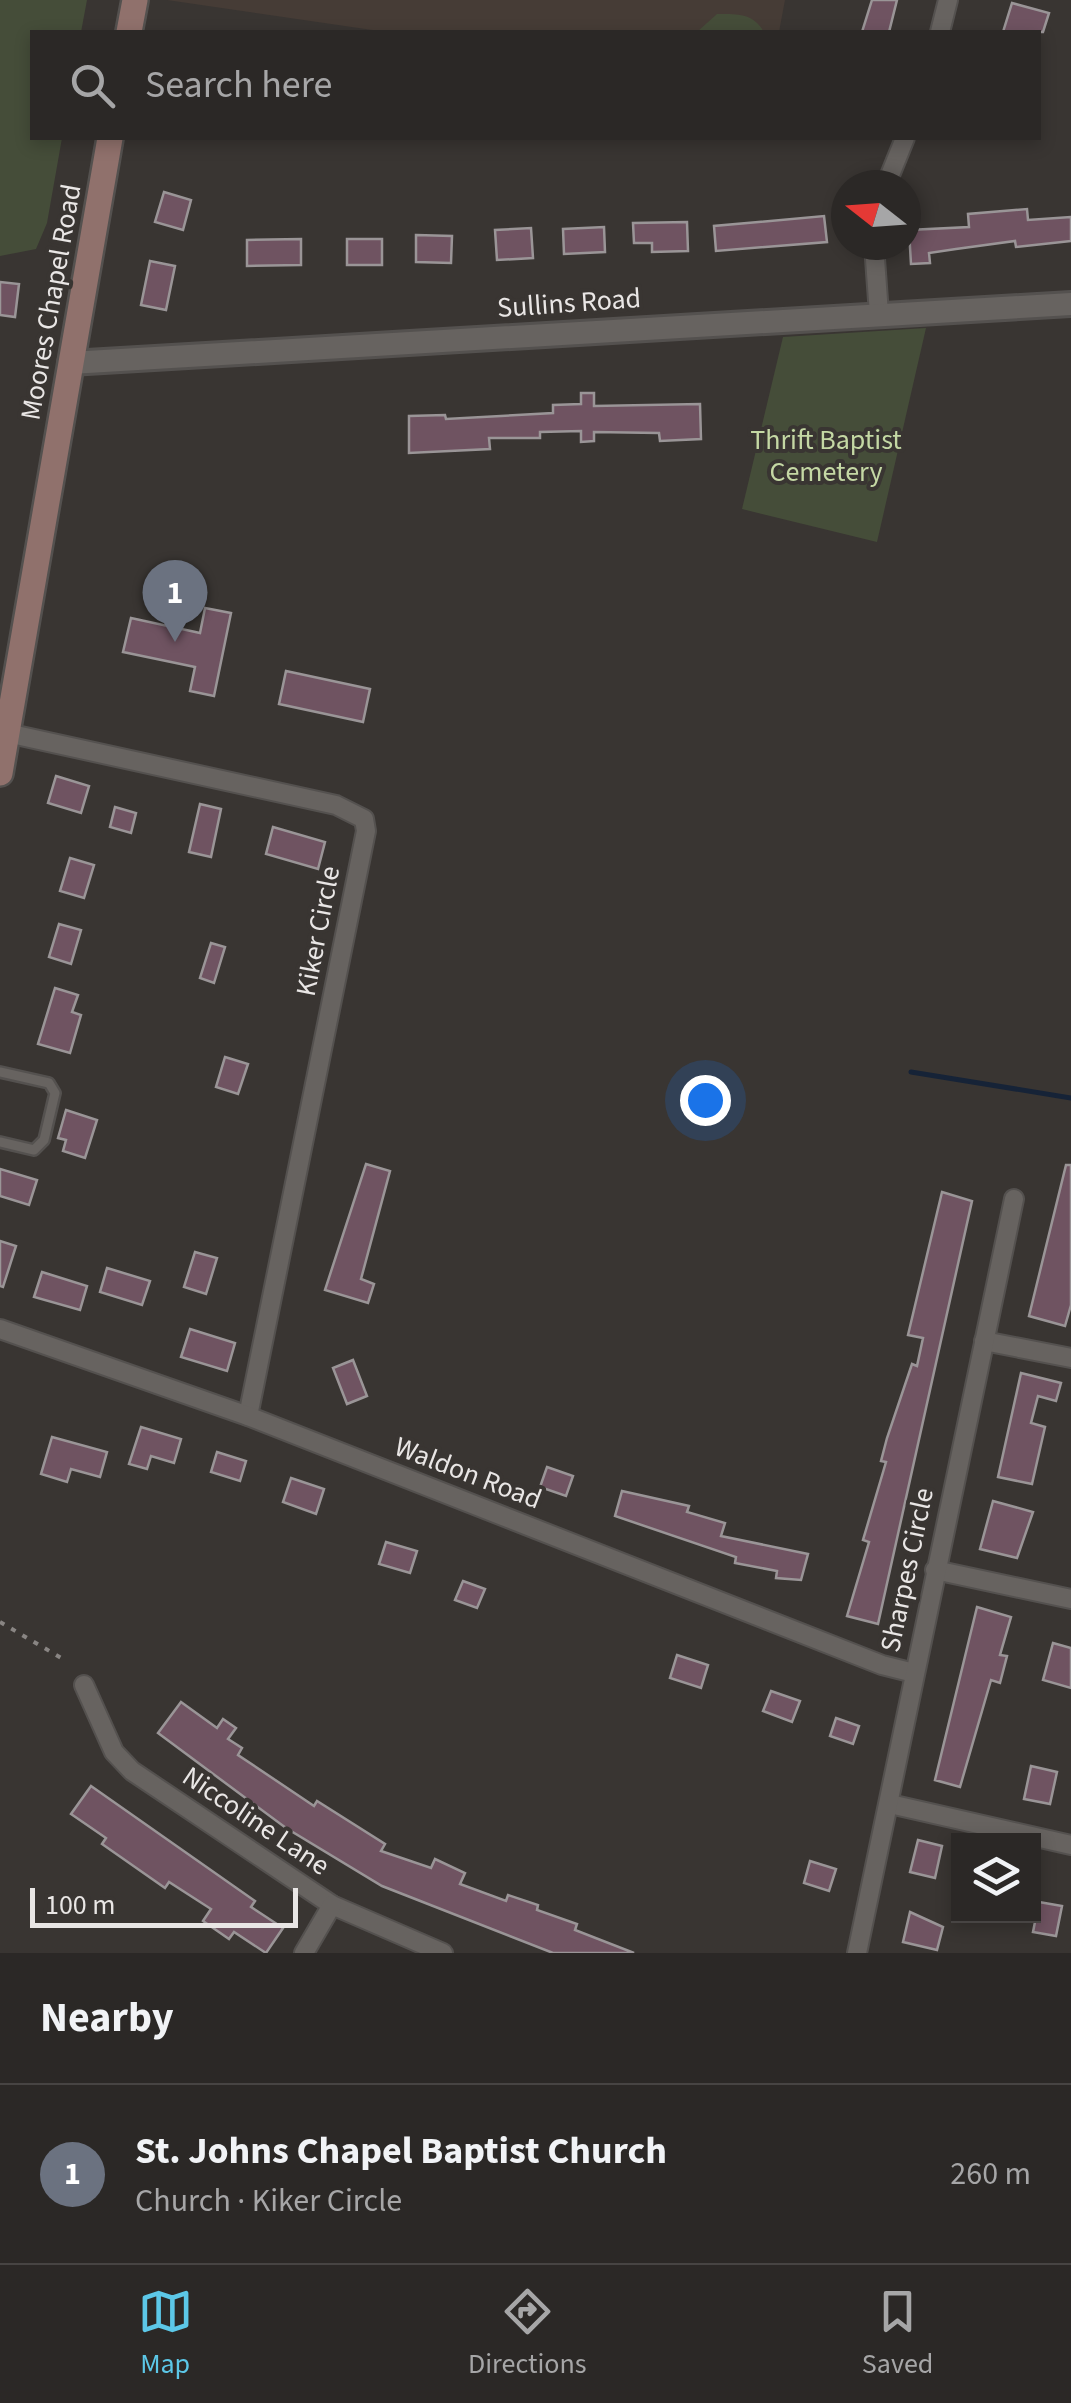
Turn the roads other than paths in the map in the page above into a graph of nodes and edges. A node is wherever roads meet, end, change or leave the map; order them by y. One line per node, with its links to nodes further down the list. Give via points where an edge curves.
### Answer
1 (134, 0): 3 (main road)
2 (948, 0): 4 (street)
3 (129, 30)
4 (940, 30)
5 (110, 140): 11 (main road, Moores Chapel Road)
6 (904, 140): 7 (street)
7 (892, 170)
8 (875, 260): 10 (street)
9 (1071, 304): 10 (street, Sullins Road)
10 (878, 314): 11 (street, Sullins Road)
11 (70, 363): 12 (main road, Moores Chapel Road)
12 (7, 733): 13 (main road, Moores Chapel Road); 20 (street, Kiker Circle, via 336,805 364,819)
13 (0, 773)
14 (0, 1072): 15 (lane, via 50,1083 55,1093 44,1140 34,1150)
15 (0, 1142)
16 (1014, 1198): 18 (street, Sharpes Circle)
17 (0, 1329): 20 (street, Waldon Road)
18 (984, 1341): 19 (street); 21 (street, Sharpes Circle)
19 (1071, 1358)
20 (248, 1416): 23 (street, Waldon Road)
21 (935, 1570): 22 (street); 23 (street, Sharpes Circle)
22 (1071, 1598)
23 (914, 1673): 25 (street, Sharpes Circle)
24 (84, 1685): 27 (street, Niccoline Lane, via 114,1752 132,1770)
25 (890, 1804): 26 (street); 30 (street, Sharpes Circle)
26 (1071, 1845)
27 (332, 1905): 28 (street); 29 (street, Niccoline Lane)
28 (304, 1953)
29 (443, 1953)
30 (856, 1953)

